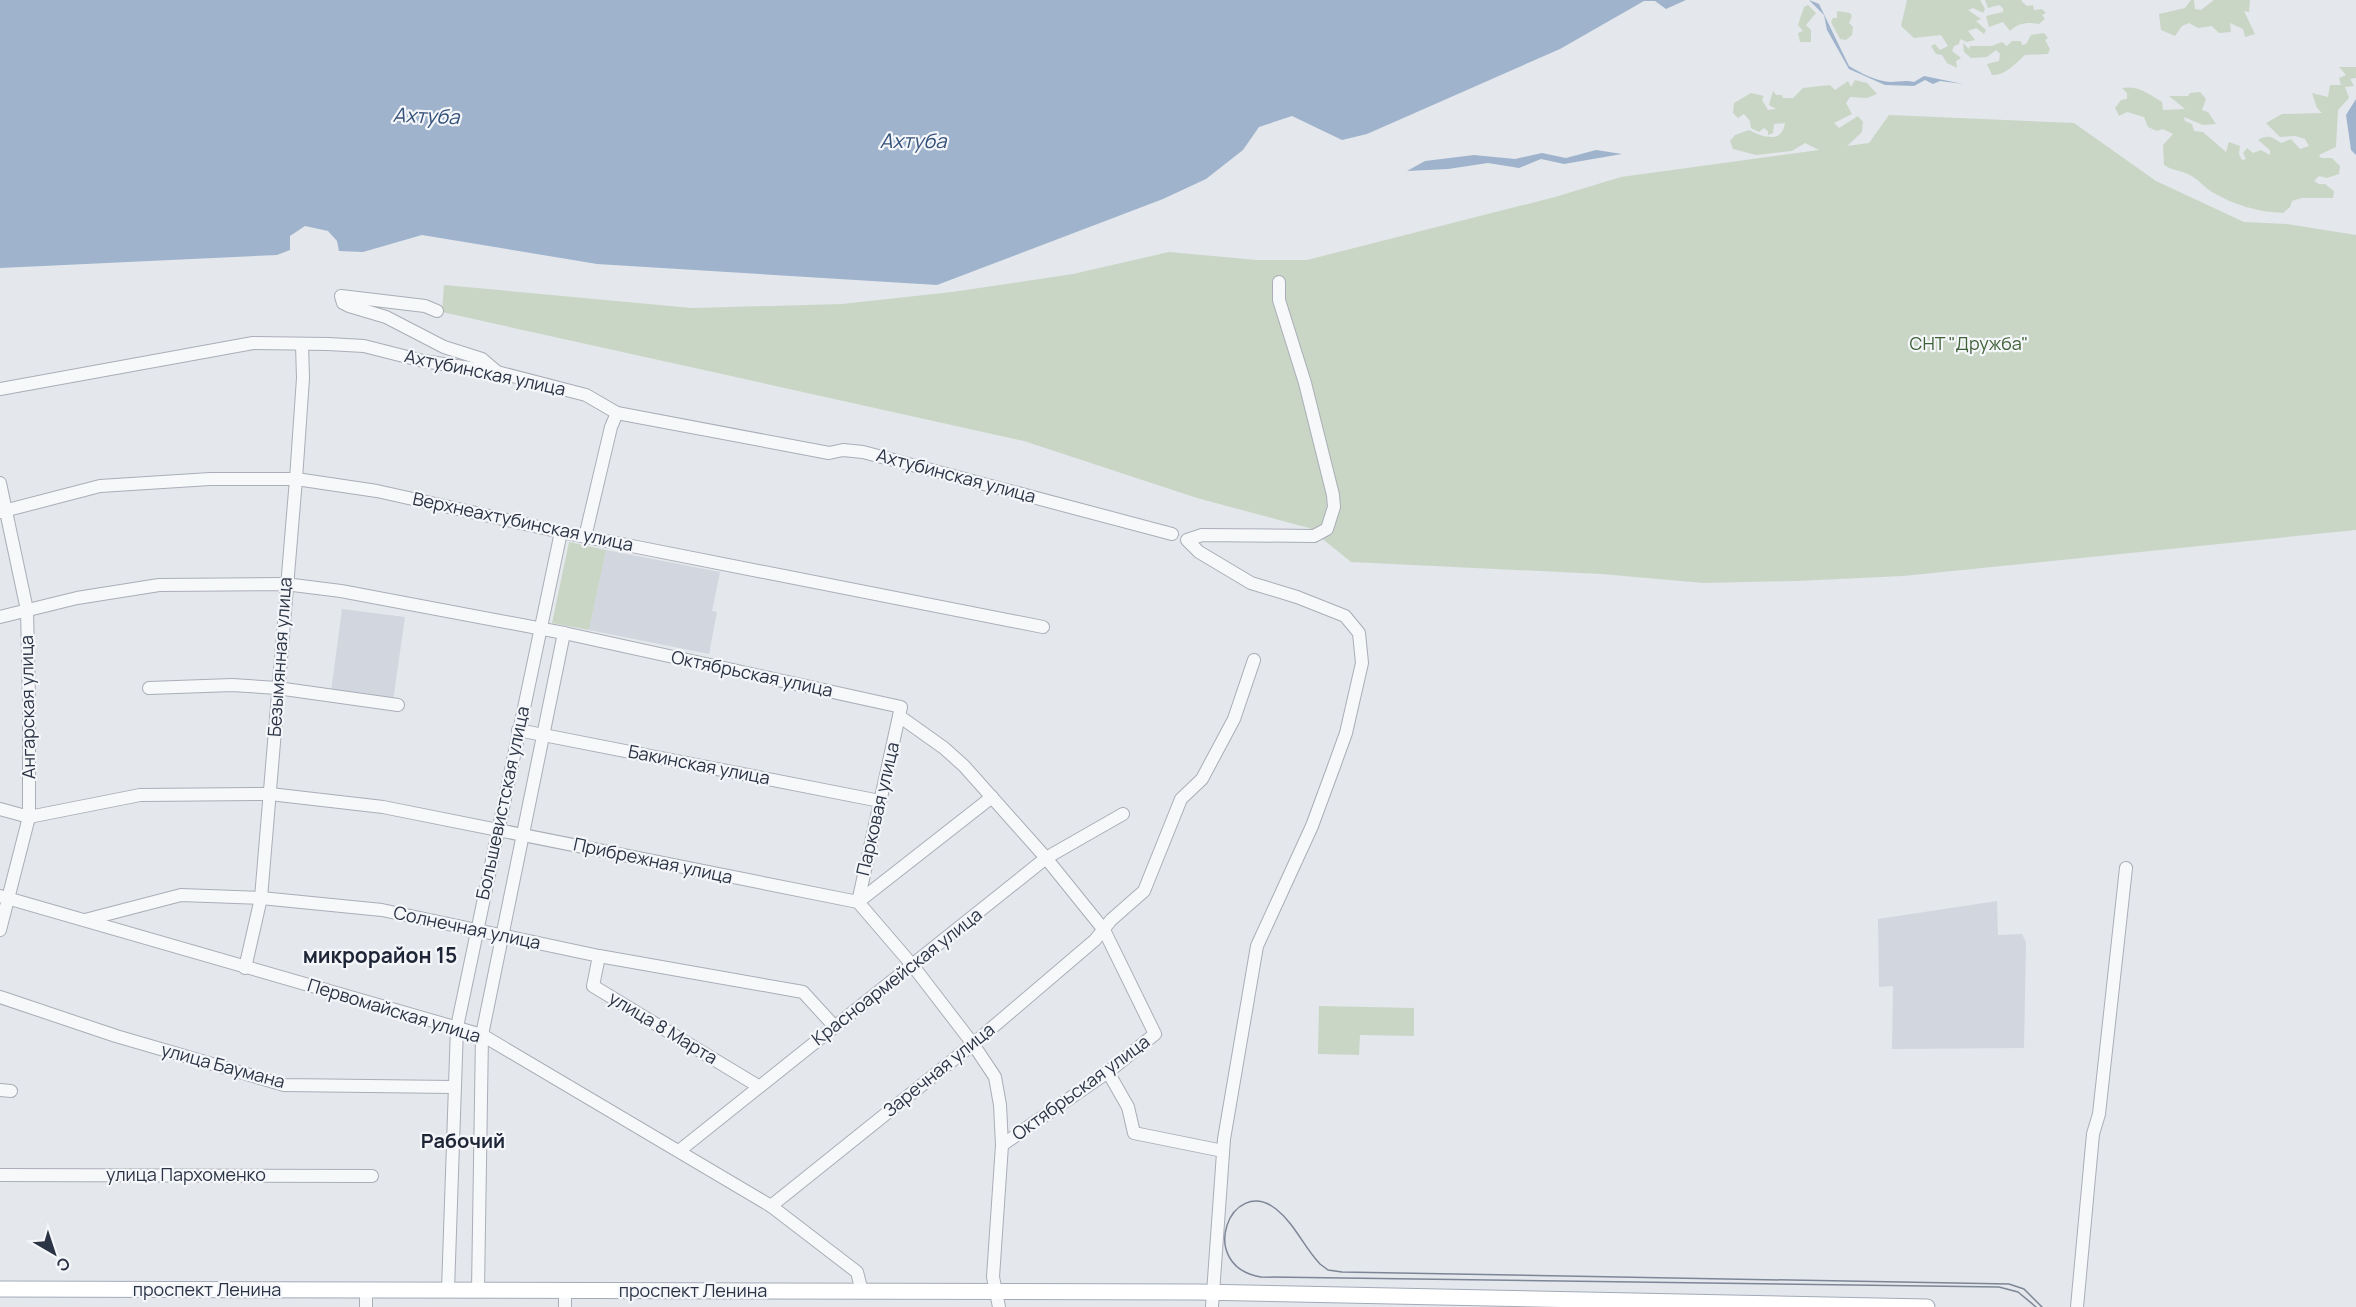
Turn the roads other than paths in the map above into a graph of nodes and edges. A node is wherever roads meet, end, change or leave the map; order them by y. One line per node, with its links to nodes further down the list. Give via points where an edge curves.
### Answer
1 (1279, 282): 56 (street, via 1279,300 1334,495 1327,529 1314,536 1202,535 1187,540 1199,552 1251,584 1345,616 1359,633 1362,663 1334,769 1257,946)
2 (437, 311): 4 (street, via 341,296 340,300 386,317 444,347 482,359)
3 (302, 344): 4 (street, Ахтубинская улица, via 364,346 423,361); 5 (street, Ахтубинская улица, via 253,343); 7 (street, Безымянная улица)
4 (497, 372): 6 (street, Ахтубинская улица, via 586,394)
5 (0, 389)
6 (616, 413): 11 (street, Ахтубинская улица, via 829,453 863,452); 12 (street)
7 (296, 479): 9 (street, Верхнеахтубинская улица, via 210,479 99,486); 10 (street, Верхнеахтубинская улица, via 377,491); 13 (street, Безымянная улица)
8 (0, 483): 9 (street, Ангарская улица)
9 (3, 511): 14 (street, Ангарская улица)
10 (561, 532): 12 (street, Верхнеахтубинская улица); 17 (street, Большевистская улица)
11 (1172, 534)
12 (585, 537): 16 (street, Верхнеахтубинская улица)
13 (285, 584): 14 (street, Октябрьская улица, via 159,585); 17 (street, Октябрьская улица); 21 (street, Безымянная улица)
14 (27, 610): 15 (street, Октябрьская улица); 31 (street, Ангарская улица)
15 (0, 617)
16 (1043, 627)
17 (540, 628): 18 (street, Октябрьская улица); 24 (street, Большевистская улица)
18 (564, 633): 23 (street, Октябрьская улица, via 901,708); 25 (street, Большевистская улица)
19 (1254, 660): 42 (street, Заречная улица, via 1234,719 1202,779 1181,799 1144,891)
20 (149, 688): 21 (street, via 232,684)
21 (278, 688): 22 (street); 26 (street, Безымянная улица)
22 (398, 705)
23 (899, 716): 27 (street, Октябрьская улица, via 944,748); 28 (street, Парковая улица)
24 (518, 730): 25 (street, Бакинская улица); 32 (street, Большевистская улица)
25 (542, 734): 28 (street, Бакинская улица); 33 (street, Большевистская улица)
26 (270, 794): 31 (street, Прибрежная улица, via 140,795); 32 (street, Прибрежная улица, via 383,807); 37 (street, Безымянная улица)
27 (992, 797): 34 (street, Октябрьская улица); 38 (street)
28 (880, 801): 38 (street, Парковая улица)
29 (0, 809): 31 (street, Прибрежная улица)
30 (1123, 814): 34 (street, Красноармейская улица)
31 (29, 817): 36 (street, Ангарская улица)
32 (498, 829): 33 (street, Прибрежная улица); 40 (street, Большевистская улица)
33 (522, 834): 38 (street, Прибрежная улица); 43 (street, Большевистская улица)
34 (1046, 858): 42 (street, Октябрьская улица); 45 (street, Красноармейская улица)
35 (2126, 868): 73 (street, via 2099,1114 2093,1134)
36 (4, 897): 39 (street, Первомайская улица); 41 (street, Ангарская улица)
37 (261, 898): 39 (street, Солнечная улица, via 181,895); 40 (street, Солнечная улица, via 382,910); 46 (street, Безымянная улица)
38 (858, 902): 45 (street)
39 (84, 920): 46 (street, Первомайская улица)
40 (478, 929): 43 (street, Солнечная улица); 48 (street, Большевистская улица)
41 (0, 930)
42 (1104, 930): 51 (street, Заречная улица); 52 (street, Октябрьская улица, via 1155,1034)
43 (502, 934): 44 (street, Солнечная улица); 50 (street, Большевистская улица)
44 (599, 956): 49 (street, Солнечная улица, via 803,992); 53 (street, улица 8 Марта, via 593,986)
45 (914, 966): 49 (street, Красноармейская улица); 51 (street)
46 (245, 968): 48 (street, Первомайская улица)
47 (0, 997): 54 (street, улица Баумана, via 284,1085)
48 (457, 1027): 50 (street, Первомайская улица); 54 (street, Большевистская улица)
49 (835, 1027): 53 (street, Красноармейская улица)
50 (482, 1035): 57 (street, Первомайская улица); 64 (street, Большевистская улица)
51 (973, 1044): 55 (street, via 995,1077); 60 (street, Заречная улица)
52 (1108, 1072): 55 (street, Октябрьская улица); 56 (street, via 1128,1107 1134,1133)
53 (758, 1086): 57 (street, Красноармейская улица)
54 (453, 1087): 63 (street, Большевистская улица)
55 (1002, 1145): 67 (street, via 993,1277)
56 (1224, 1145): 68 (street)
57 (680, 1151): 60 (street, Первомайская улица)
58 (0, 1175): 59 (street, улица Пархоменко)
59 (372, 1176)
60 (771, 1206): 66 (street, Первомайская улица, via 857,1272)
61 (0, 1289): 62 (main road, проспект Ленина)
62 (366, 1290): 63 (main road, проспект Ленина); 70 (street)
63 (448, 1290): 64 (main road, проспект Ленина)
64 (478, 1290): 65 (main road, проспект Ленина)
65 (565, 1291): 66 (main road, проспект Ленина); 71 (street)
66 (862, 1292): 67 (main road, проспект Ленина)
67 (998, 1299): 68 (main road, проспект Ленина)
68 (1212, 1300): 69 (main road, проспект Ленина)
69 (1793, 1306): 72 (main road, проспект Ленина)
70 (366, 1307)
71 (565, 1307)
72 (1927, 1307)
73 (2077, 1307)

